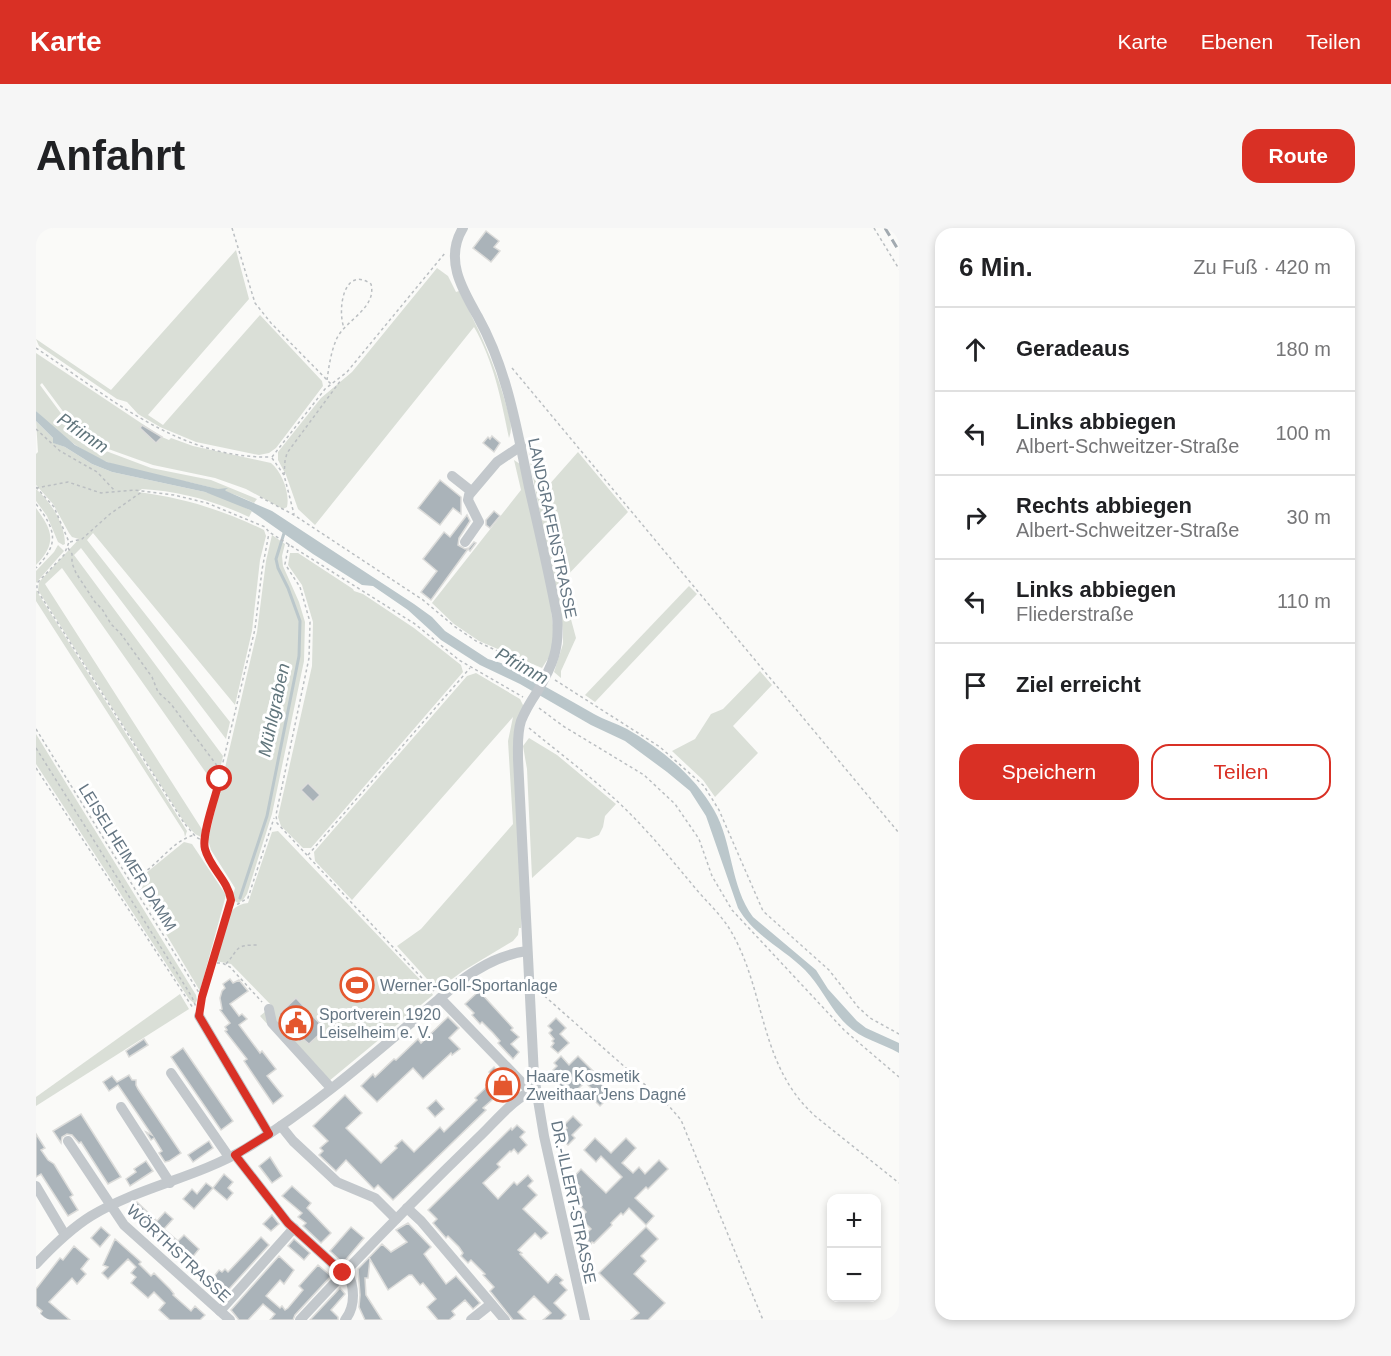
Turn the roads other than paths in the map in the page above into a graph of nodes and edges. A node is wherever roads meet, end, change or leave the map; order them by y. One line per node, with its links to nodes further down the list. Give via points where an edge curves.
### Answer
1 (462, 228): 2 (street, LANDGRAFENSTRASSE, via 454,251 456,273 491,342)
2 (521, 446): 4 (street, via 497,462); 6 (street, LANDGRAFENSTRASSE, via 557,616 558,646 521,722 518,740)
3 (452, 476): 4 (street)
4 (471, 491): 5 (street, via 468,500 479,522)
5 (465, 542)
6 (527, 951): 7 (street, via 494,960); 12 (street, LANDGRAFENSTRASSE)
7 (440, 998): 11 (street); 12 (street)
8 (268, 1009): 11 (street, via 272,1023)
9 (199, 1016): 15 (street)
10 (171, 1073): 17 (street)
11 (331, 1088): 14 (street)
12 (533, 1090): 21 (street, via 507,1110); 34 (street, DR.-ILLERT-STRASSE)
13 (121, 1107): 18 (street)
14 (281, 1126): 15 (street); 22 (street, via 337,1182 375,1198)
15 (269, 1134): 17 (street)
16 (68, 1140): 20 (street, WÖRTHSTRASSE)
17 (232, 1156): 18 (street); 23 (street)
18 (170, 1183): 20 (street)
19 (36, 1186): 24 (street)
20 (110, 1206): 24 (street); 28 (street, WÖRTHSTRASSE, via 129,1230)
21 (407, 1208): 22 (street); 27 (street)
22 (396, 1219): 26 (street)
23 (294, 1228): 26 (street); 28 (street)
24 (65, 1235): 25 (street)
25 (36, 1264)
26 (345, 1271): 30 (street); 31 (street, via 353,1303)
27 (491, 1304): 32 (street); 33 (street)
28 (220, 1311): 29 (street, WÖRTHSTRASSE)
29 (230, 1320)
30 (300, 1320)
31 (345, 1320)
32 (471, 1320)
33 (505, 1320)
34 (585, 1320)

